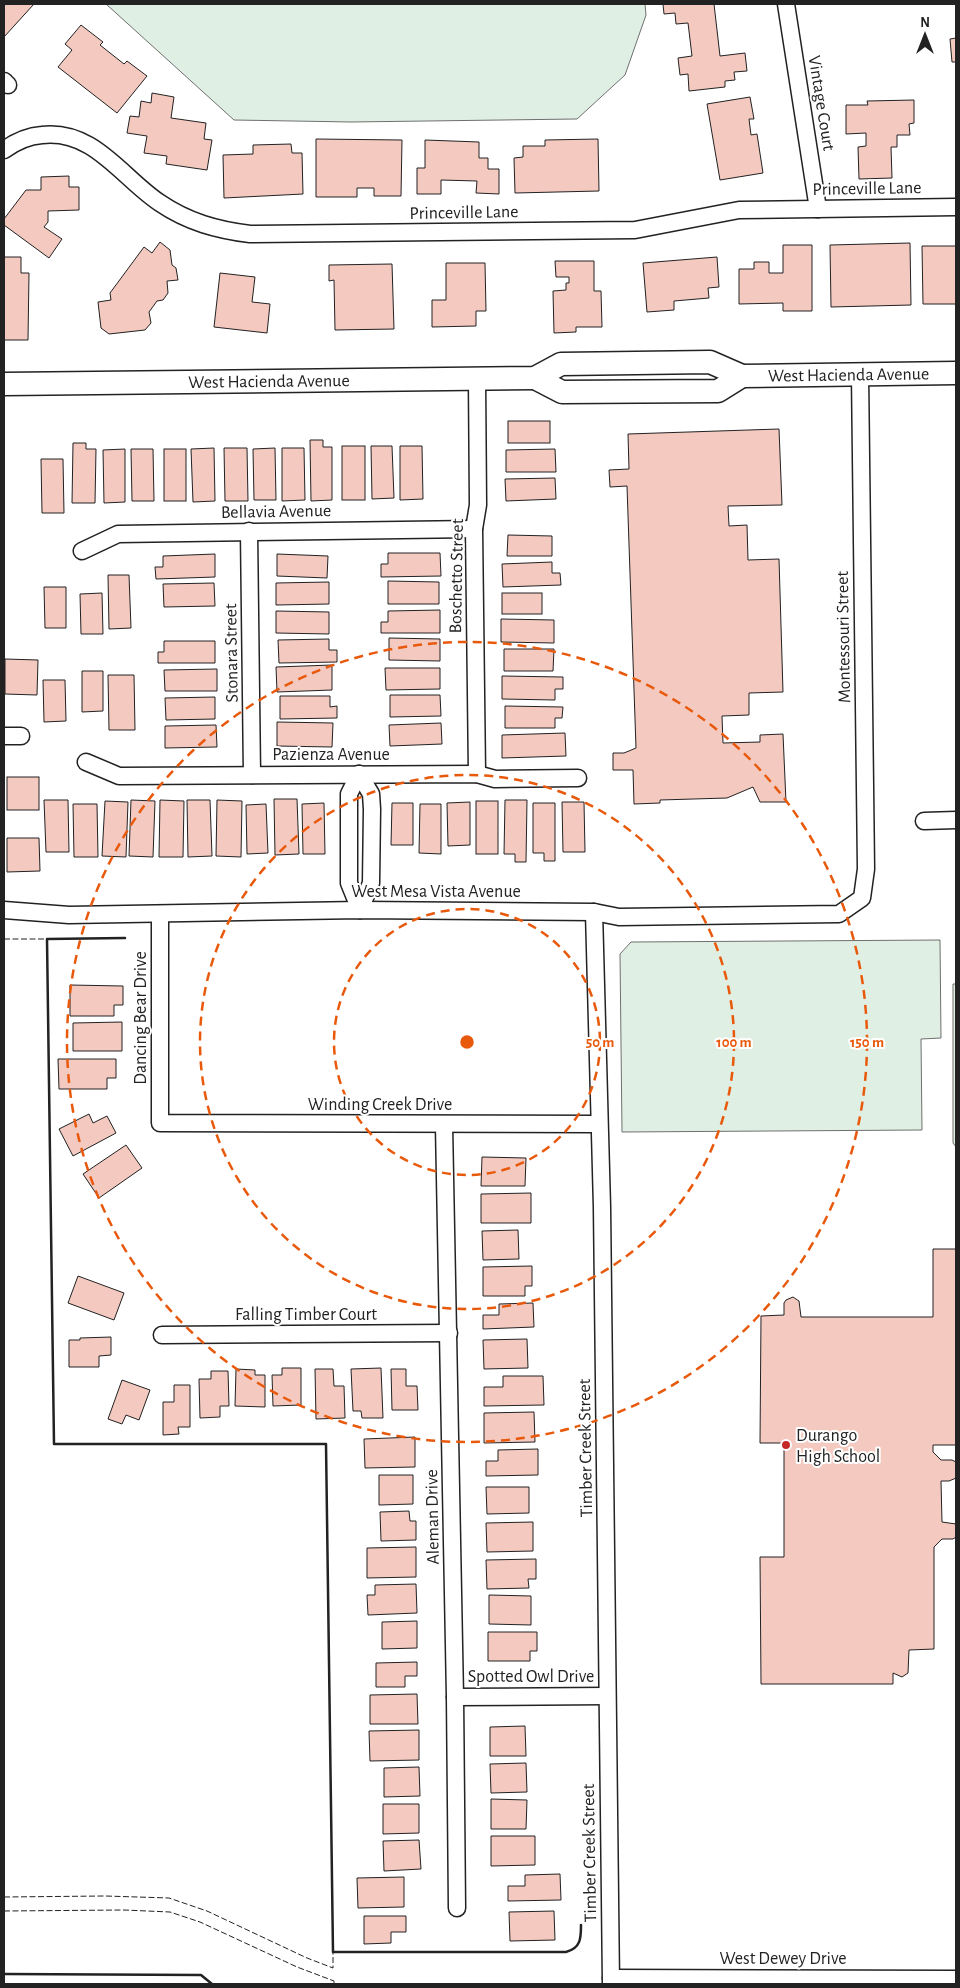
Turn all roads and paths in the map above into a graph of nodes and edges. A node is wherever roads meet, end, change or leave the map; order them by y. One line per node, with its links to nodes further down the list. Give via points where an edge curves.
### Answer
1 (786, 4): 4 (street, Vintage Court)
2 (4, 150): 4 (street, Princeville Lane, via 37,135 72,137 93,147 146,193 175,212 206,226 250,234 635,230 739,210)
3 (956, 207): 4 (street, Princeville Lane)
4 (818, 208)
5 (710, 362): 8 (main road, West Hacienda Avenue); 9 (main road, West Hacienda Avenue, via 561,364); 12 (main road, via 664,377 632,377 624,380)
6 (956, 373): 7 (main road, West Hacienda Avenue)
7 (860, 374): 8 (main road, West Hacienda Avenue); 25 (street, Montessouri Street, via 866,869)
8 (742, 376): 12 (main road, West Hacienda Avenue, via 718,391)
9 (535, 378): 10 (main road, West Hacienda Avenue); 12 (main road, West Hacienda Avenue, via 562,392)
10 (477, 379): 11 (main road, West Hacienda Avenue); 13 (street, Boschetto Street, via 478,505)
11 (4, 384)
12 (618, 392)
13 (474, 529): 14 (street, Bellavia Avenue); 21 (street, Boschetto Street)
14 (249, 531): 15 (street, Bellavia Avenue, via 118,534); 19 (street, Stonara Street)
15 (82, 551)
16 (4, 736): 17 (street)
17 (21, 736)
18 (86, 762): 19 (street, Pazienza Avenue, via 119,776)
19 (252, 774): 20 (street, Pazienza Avenue)
20 (359, 774): 21 (street, Pazienza Avenue); 27 (street, via 349,794 350,883); 27 (street, via 371,794 372,809 371,883)
21 (477, 774): 22 (street, Pazienza Avenue, via 495,779)
22 (578, 778)
23 (956, 820): 24 (street)
24 (924, 821)
25 (862, 898): 28 (street, West Mesa Vista Avenue, via 839,914 619,918)
26 (4, 910): 29 (street, West Mesa Vista Avenue, via 69,915)
27 (360, 910): 28 (street, West Mesa Vista Avenue); 29 (street, West Mesa Vista Avenue)
28 (594, 912): 31 (street, Timber Creek Street)
29 (160, 914): 30 (street, Dancing Bear Drive)
30 (160, 1123): 32 (street, Winding Creek Drive)
31 (599, 1124): 32 (street, Winding Creek Drive); 35 (street, Timber Creek Street)
32 (444, 1125): 33 (street, Aleman Drive)
33 (449, 1333): 34 (street, Falling Timber Court); 36 (street, Aleman Drive)
34 (162, 1335)
35 (607, 1696): 36 (street, Spotted Owl Drive); 39 (street, Timber Creek Street)
36 (455, 1697): 37 (street, Aleman Drive)
37 (457, 1908)
38 (956, 1979): 39 (street, West Dewey Drive)
39 (610, 1981)

